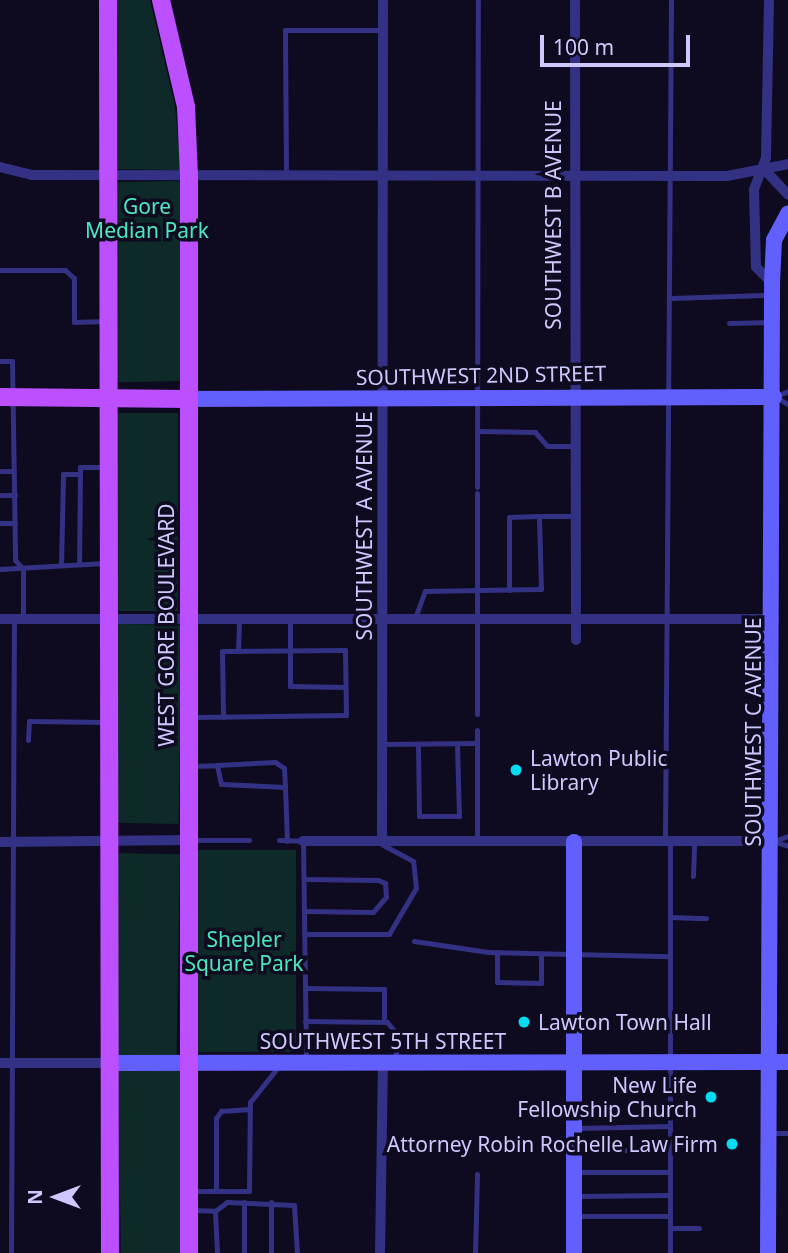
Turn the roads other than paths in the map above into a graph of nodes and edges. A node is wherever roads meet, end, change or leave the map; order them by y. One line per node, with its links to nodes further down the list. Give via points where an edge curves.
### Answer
1 (108, 0): 18 (main road)
2 (161, 0): 15 (main road, WEST GORE BOULEVARD, via 186,107)
3 (383, 0): 8 (street, SOUTHWEST A AVENUE)
4 (478, 0): 12 (lane)
5 (575, 0): 13 (street, SOUTHWEST B AVENUE)
6 (670, 0): 17 (lane)
7 (769, 0): 11 (street)
8 (383, 30): 14 (street, SOUTHWEST A AVENUE); 16 (lane, via 285,30)
9 (788, 164): 11 (street)
10 (0, 167): 18 (street, via 31,175)
11 (764, 169): 17 (street); 19 (street); 22 (street, via 754,190 756,267)
12 (480, 173): 13 (street); 14 (street); 28 (lane)
13 (574, 173): 17 (street); 29 (street, SOUTHWEST B AVENUE)
14 (383, 174): 16 (street); 33 (street, SOUTHWEST A AVENUE)
15 (190, 175): 16 (street); 18 (street); 35 (main road, WEST GORE BOULEVARD)
16 (286, 175)
17 (671, 175): 23 (lane)
18 (105, 176): 24 (main road)
19 (788, 195)
20 (788, 214): 22 (street, SOUTHWEST C AVENUE, via 774,240)
21 (0, 270): 24 (lane, via 71,273 74,322)
22 (772, 289): 23 (lane); 25 (street, SOUTHWEST C AVENUE)
23 (671, 298): 30 (lane)
24 (108, 321): 32 (main road)
25 (773, 322): 26 (lane); 34 (street, SOUTHWEST C AVENUE)
26 (729, 323)
27 (0, 361): 31 (lane, via 12,361)
28 (479, 394): 29 (street, SOUTHWEST 2ND STREET); 33 (street, SOUTHWEST 2ND STREET); 36 (lane)
29 (573, 394): 30 (street, SOUTHWEST 2ND STREET); 37 (street, SOUTHWEST B AVENUE)
30 (671, 395): 34 (street, SOUTHWEST 2ND STREET); 66 (lane)
31 (6, 397): 32 (main road); 40 (lane)
32 (110, 397): 35 (main road); 38 (main road)
33 (383, 397): 35 (street, SOUTHWEST 2ND STREET); 58 (street, SOUTHWEST A AVENUE)
34 (783, 397): 63 (street, SOUTHWEST C AVENUE)
35 (188, 399): 55 (main road, WEST GORE BOULEVARD)
36 (479, 431): 37 (lane, via 535,432 547,446); 54 (lane)
37 (574, 446): 45 (street, SOUTHWEST B AVENUE)
38 (110, 467): 41 (lane, via 80,467); 48 (main road)
39 (0, 471): 40 (lane)
40 (15, 471): 43 (lane)
41 (80, 474): 49 (lane); 50 (lane, via 63,474)
42 (0, 495): 43 (lane)
43 (15, 495): 47 (lane)
44 (539, 516): 45 (lane); 53 (lane, via 509,517); 53 (lane, via 541,589)
45 (575, 516): 62 (street, SOUTHWEST B AVENUE)
46 (0, 523): 47 (lane)
47 (15, 523): 52 (lane, via 15,559)
48 (111, 563): 49 (lane); 65 (main road)
49 (79, 564): 50 (lane)
50 (61, 565): 52 (lane)
51 (0, 569): 52 (lane)
52 (23, 569): 64 (lane)
53 (509, 590): 54 (lane)
54 (476, 591): 59 (lane, via 425,592); 61 (lane)
55 (188, 617): 56 (street); 65 (street); 72 (main road, WEST GORE BOULEVARD)
56 (239, 617): 57 (street); 69 (lane)
57 (290, 618): 58 (street); 68 (lane)
58 (383, 618): 59 (street); 79 (street, SOUTHWEST A AVENUE)
59 (415, 618): 61 (street)
60 (0, 619): 64 (street)
61 (477, 619): 62 (street); 71 (lane)
62 (576, 619): 66 (street); 67 (street, SOUTHWEST B AVENUE)
63 (775, 619): 66 (street); 94 (street, SOUTHWEST C AVENUE)
64 (19, 620): 65 (street); 96 (lane)
65 (111, 620): 74 (main road)
66 (671, 620): 92 (lane, via 665,644)
67 (576, 640)
68 (290, 650): 69 (lane); 70 (lane, via 290,687); 70 (lane, via 345,650)
69 (238, 651): 73 (lane, via 222,651)
70 (345, 687): 73 (lane, via 346,715)
71 (477, 713)
72 (188, 717): 73 (lane); 82 (main road, WEST GORE BOULEVARD)
73 (223, 717)
74 (111, 722): 76 (lane, via 29,721); 84 (main road)
75 (477, 730): 78 (lane)
76 (28, 740)
77 (457, 743): 78 (lane); 80 (lane); 80 (lane, via 459,816 419,816)
78 (477, 743): 91 (lane)
79 (383, 744): 80 (lane); 90 (street, SOUTHWEST A AVENUE)
80 (418, 744)
81 (218, 765): 82 (lane); 83 (lane, via 221,784); 83 (lane, via 275,762 284,768)
82 (188, 766): 85 (main road, WEST GORE BOULEVARD)
83 (285, 787): 88 (lane)
84 (110, 839): 85 (street); 96 (street); 119 (main road)
85 (188, 840): 86 (lane); 120 (main road, WEST GORE BOULEVARD)
86 (249, 840)
87 (279, 840): 88 (lane)
88 (287, 841): 89 (lane)
89 (303, 841): 90 (street); 99 (lane)
90 (379, 841): 91 (street); 103 (lane, via 413,861 416,888 389,934)
91 (477, 841): 97 (street)
92 (667, 841): 93 (street); 97 (street); 101 (lane)
93 (694, 841): 94 (street); 98 (lane)
94 (783, 841): 116 (street, SOUTHWEST C AVENUE)
95 (0, 842): 96 (street)
96 (14, 842): 118 (lane)
97 (574, 842): 107 (street)
98 (694, 876)
99 (304, 879): 100 (lane); 100 (lane, via 378,880 385,883 386,897 373,912)
100 (304, 911): 103 (lane)
101 (670, 917): 102 (lane); 108 (lane)
102 (706, 918)
103 (304, 934): 109 (lane)
104 (414, 941): 105 (lane)
105 (497, 952): 106 (lane); 106 (lane, via 498,982 541,983)
106 (541, 954): 107 (lane)
107 (573, 955): 108 (lane); 115 (street)
108 (670, 956): 121 (lane)
109 (305, 988): 110 (lane); 111 (lane, via 384,989)
110 (305, 1021): 111 (lane); 113 (lane)
111 (384, 1022): 114 (lane, via 396,1033)
112 (284, 1062): 113 (street, SOUTHWEST 5TH STREET); 120 (street, SOUTHWEST 5TH STREET); 122 (lane, via 254,1091)
113 (306, 1062): 114 (street, SOUTHWEST 5TH STREET)
114 (390, 1062): 115 (street, SOUTHWEST 5TH STREET); 151 (street)
115 (574, 1062): 121 (street, SOUTHWEST 5TH STREET); 124 (street)
116 (780, 1062): 121 (street, SOUTHWEST 5TH STREET); 125 (street, SOUTHWEST C AVENUE)
117 (0, 1063): 118 (street)
118 (14, 1063): 119 (street); 144 (lane)
119 (110, 1063): 120 (street, SOUTHWEST 5TH STREET); 145 (main road)
120 (188, 1063): 132 (main road, WEST GORE BOULEVARD)
121 (670, 1063): 123 (lane)
122 (250, 1109): 133 (lane, via 221,1111 216,1118); 133 (lane, via 249,1191)
123 (670, 1126): 124 (lane); 128 (lane)
124 (574, 1128): 127 (street)
125 (770, 1133): 126 (lane); 155 (street, SOUTHWEST C AVENUE)
126 (788, 1133)
127 (574, 1150): 128 (lane); 129 (street)
128 (670, 1150): 130 (lane)
129 (574, 1172): 130 (lane); 135 (street)
130 (670, 1172): 134 (lane)
131 (477, 1174): 152 (lane)
132 (189, 1191): 133 (lane); 138 (main road, WEST GORE BOULEVARD)
133 (216, 1191)
134 (670, 1195): 135 (lane); 141 (lane)
135 (575, 1196): 140 (street)
136 (244, 1202): 137 (lane); 139 (lane, via 227,1202); 148 (lane)
137 (271, 1202): 149 (lane); 150 (lane, via 294,1205 298,1212)
138 (189, 1210): 139 (lane); 146 (main road, WEST GORE BOULEVARD)
139 (215, 1210): 147 (lane)
140 (575, 1216): 141 (lane); 153 (street)
141 (670, 1216): 142 (lane)
142 (670, 1228): 143 (lane); 154 (lane)
143 (699, 1228)
144 (12, 1253)
145 (110, 1253)
146 (189, 1253)
147 (217, 1253)
148 (244, 1253)
149 (271, 1253)
150 (297, 1253)
151 (380, 1253)
152 (475, 1253)
153 (574, 1253)
154 (670, 1253)
155 (768, 1253)

